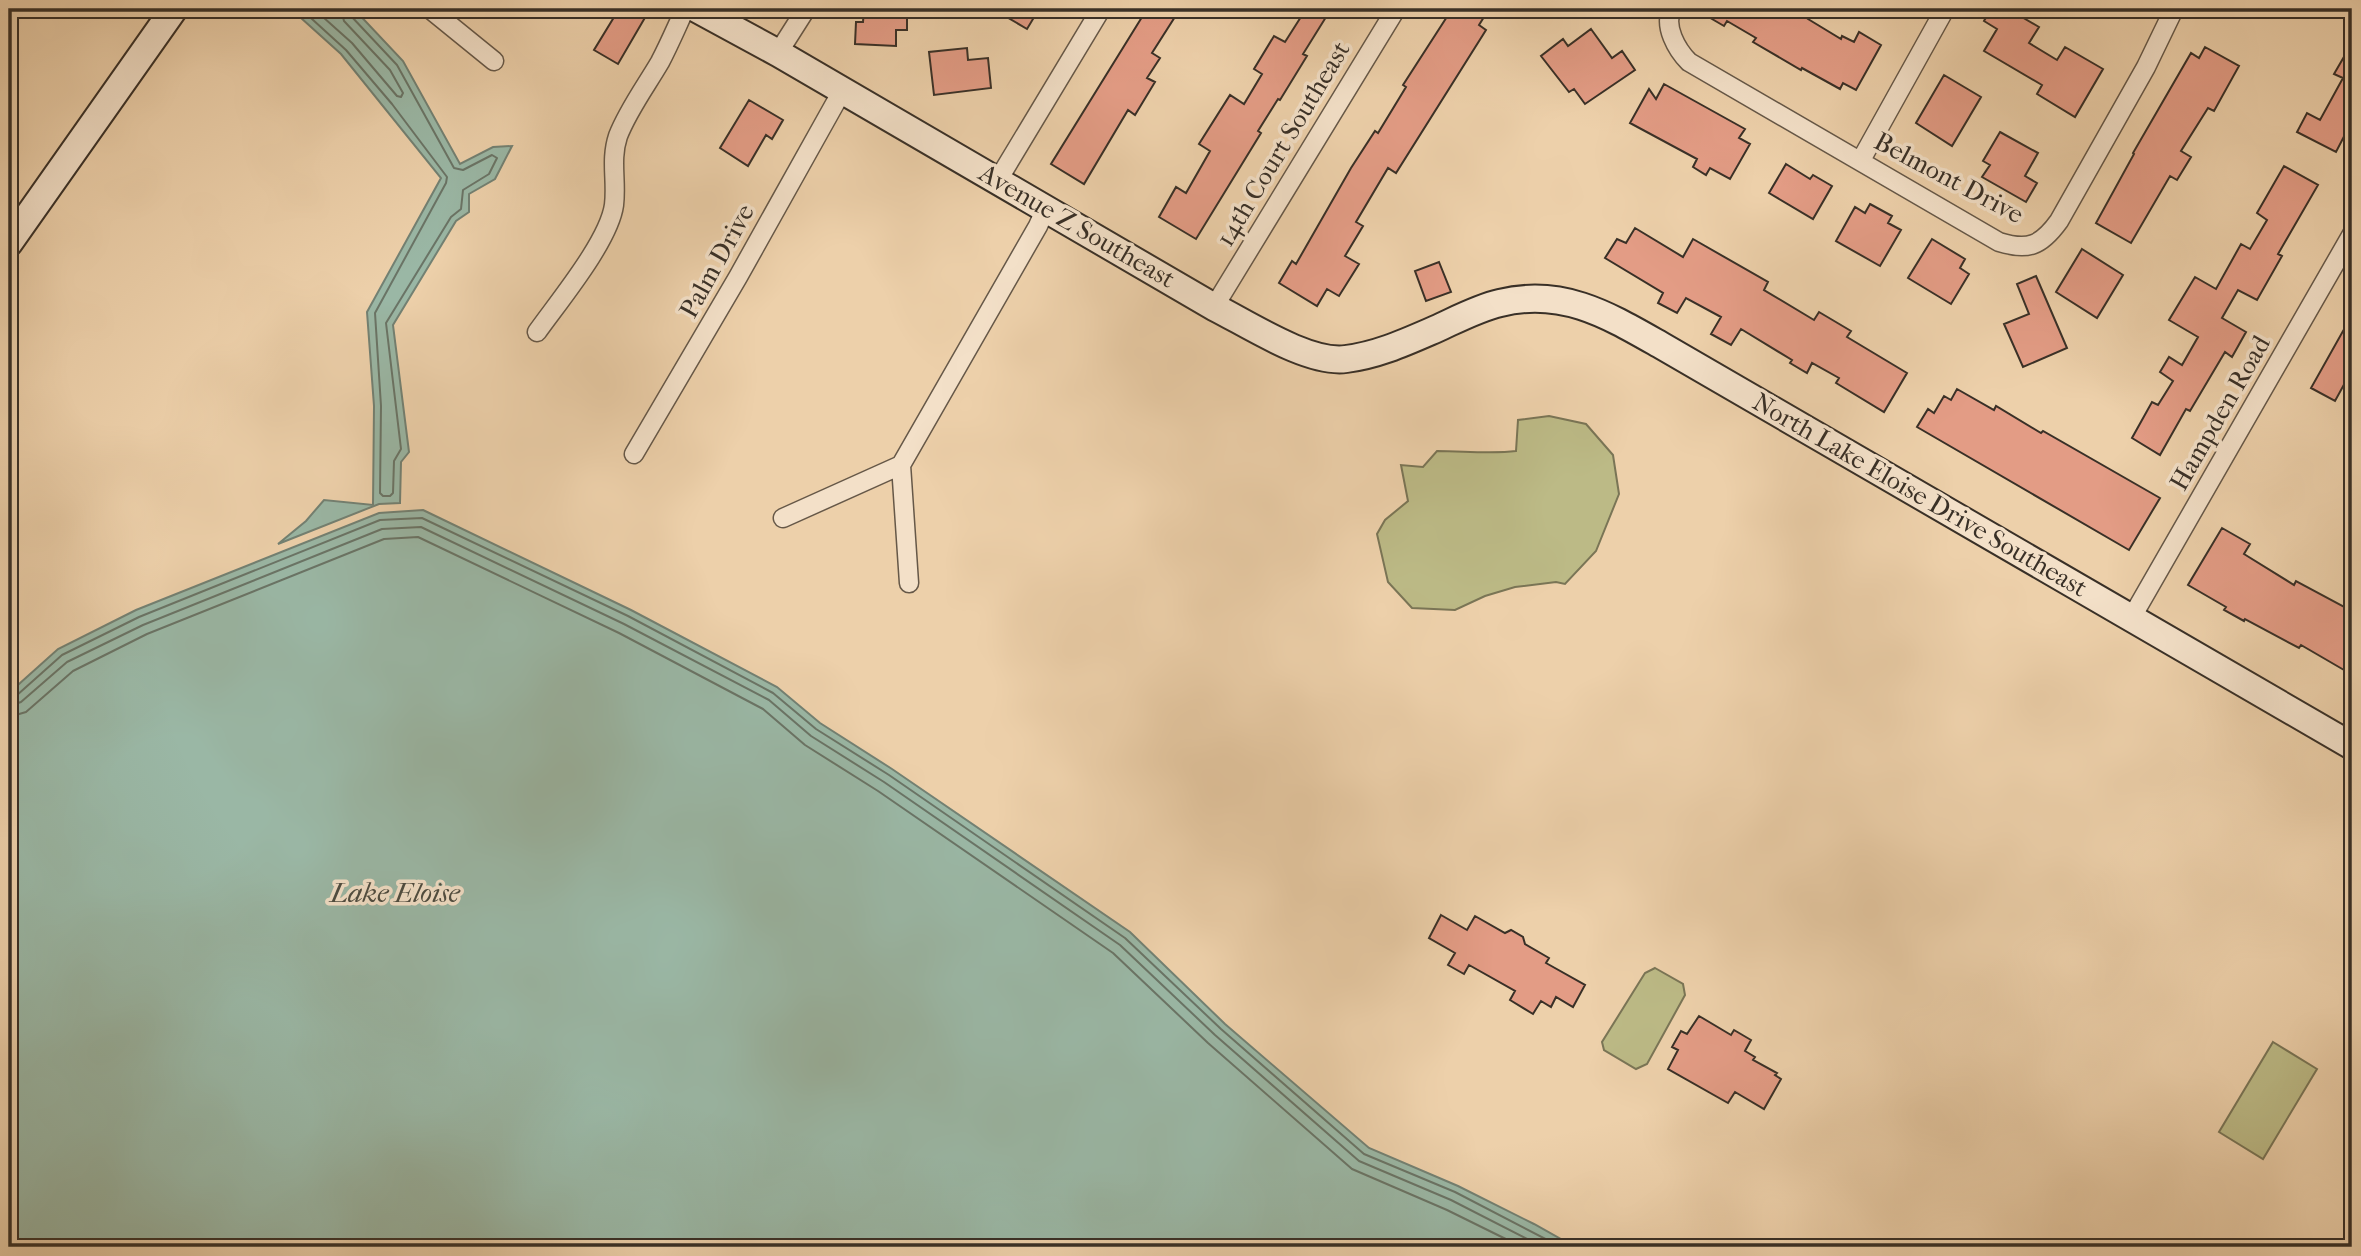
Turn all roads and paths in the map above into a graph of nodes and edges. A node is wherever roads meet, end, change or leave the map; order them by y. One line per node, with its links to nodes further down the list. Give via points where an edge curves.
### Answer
1 (174, 9): 18 (street)
2 (430, 9): 12 (street)
3 (685, 9): 21 (street, via 617,139 612,170 614,205 604,232)
4 (696, 9): 11 (street, Avenue Z Southeast)
5 (806, 9): 11 (street)
6 (1101, 9): 15 (street)
7 (1396, 9): 19 (street, 14th Court Southeast)
8 (1672, 9): 14 (street, Belmont Drive, via 1671,31 1678,51 1689,62)
9 (1945, 9): 14 (street)
10 (2174, 9): 14 (street, Belmont Drive, via 2059,221 2037,244 2026,247 1999,242)
11 (778, 53): 13 (street, Avenue Z Southeast)
12 (494, 61)
13 (842, 91): 15 (street, Avenue Z Southeast); 22 (street, Palm Drive)
14 (1861, 160)
15 (998, 180): 16 (street, Avenue Z Southeast)
16 (1046, 208): 19 (street, Avenue Z Southeast); 23 (street)
17 (2352, 233): 26 (street, Hampden Road)
18 (9, 243)
19 (1214, 306): 20 (street, Avenue Z Southeast, via 1300,350 1346,359 1384,352)
20 (1472, 314): 26 (street, North Lake Eloise Drive Southeast, via 1499,303 1535,298 1596,310)
21 (537, 332)
22 (634, 454)
23 (901, 465): 24 (street); 25 (street)
24 (783, 518)
25 (909, 583)
26 (2132, 617): 27 (street, North Lake Eloise Drive Southeast)
27 (2352, 746)

